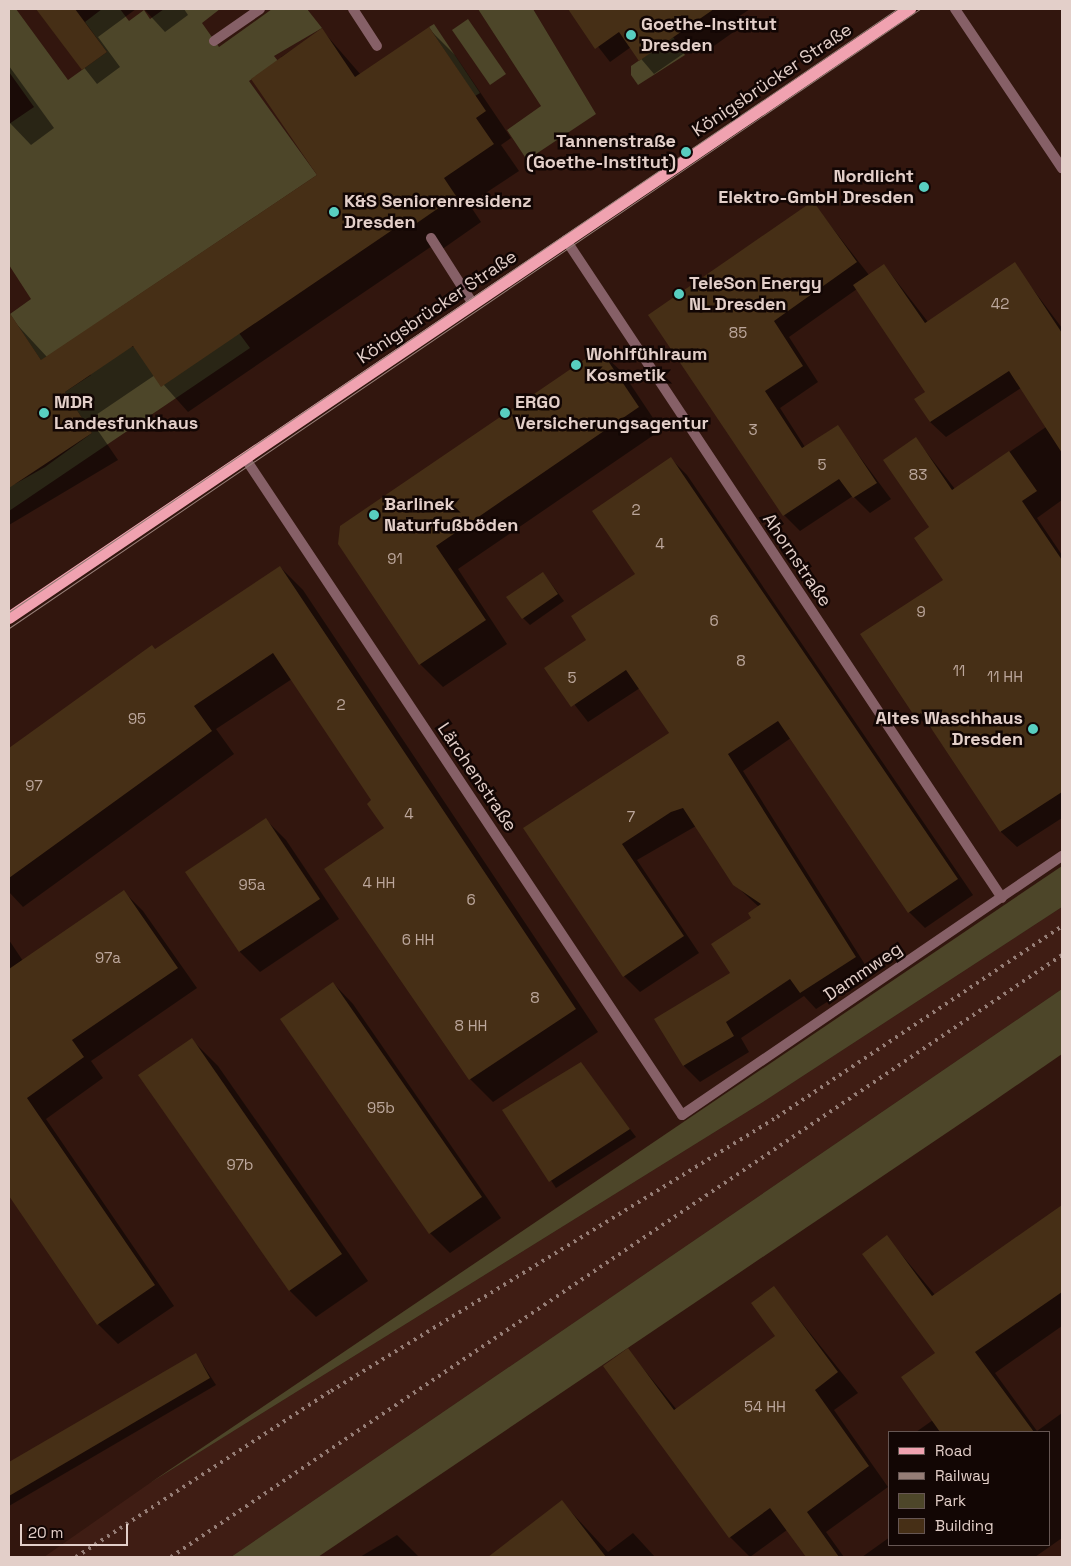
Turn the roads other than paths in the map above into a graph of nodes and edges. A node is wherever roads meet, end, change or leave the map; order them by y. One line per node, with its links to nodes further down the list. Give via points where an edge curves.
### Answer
1 (260, 9): 5 (street)
2 (353, 9): 6 (street)
3 (910, 9): 9 (main road, Königsbrücker Straße)
4 (955, 9): 7 (street)
5 (214, 41)
6 (377, 46)
7 (1062, 168)
8 (431, 238): 10 (street)
9 (566, 240): 10 (main road, Königsbrücker Straße); 14 (street, Ahornstraße)
10 (473, 304): 11 (main road, Königsbrücker Straße)
11 (246, 458): 12 (main road, Königsbrücker Straße); 15 (street, Lärchenstraße)
12 (9, 618)
13 (1062, 856): 14 (street, Dammweg)
14 (1002, 898): 15 (street, Dammweg)
15 (682, 1115)

